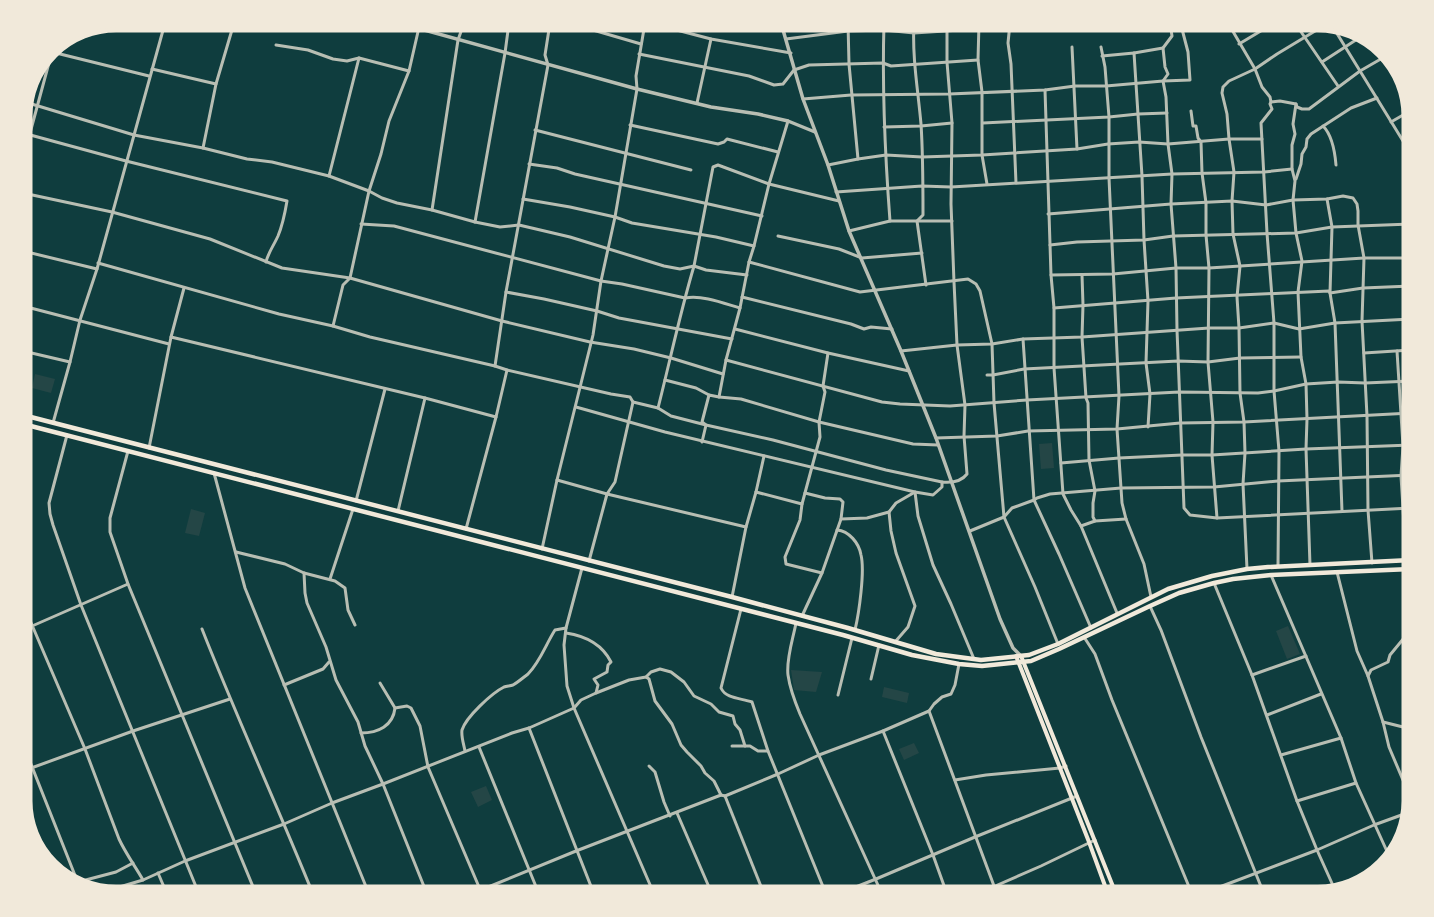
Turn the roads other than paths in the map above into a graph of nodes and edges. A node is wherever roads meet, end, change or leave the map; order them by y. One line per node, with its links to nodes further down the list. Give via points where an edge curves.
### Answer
1 (162, 30): 54 (street)
2 (232, 30): 62 (street)
3 (419, 30): 57 (street)
4 (426, 30): 29 (street)
5 (462, 30): 29 (street)
6 (508, 30): 38 (street)
7 (549, 30): 52 (street, via 545,55)
8 (593, 30): 30 (street)
9 (644, 30): 30 (street)
10 (677, 30): 26 (street)
11 (783, 30): 27 (street)
12 (884, 30): 22 (street); 24 (street); 49 (street)
13 (947, 30): 24 (street); 47 (street)
14 (979, 30): 45 (street)
15 (1009, 30): 68 (street, via 1008,43)
16 (1171, 30): 36 (street, via 1172,36)
17 (1182, 30): 60 (street, via 1188,52 1190,80)
18 (1232, 30): 31 (street)
19 (1262, 30): 31 (street)
20 (1300, 30): 25 (street)
21 (1317, 30): 25 (street)
22 (848, 31): 27 (street); 50 (street)
23 (1336, 32): 35 (street)
24 (914, 33): 51 (street)
25 (1305, 37): 48 (street); 55 (street)
26 (711, 39): 39 (street); 53 (street)
27 (786, 39): 39 (street)
28 (1357, 39): 35 (street)
29 (458, 40): 38 (street); 154 (street)
30 (641, 44): 41 (street)
31 (1239, 44): 55 (street)
32 (276, 45): 44 (street, via 308,50 333,59 347,61)
33 (1072, 47): 63 (street)
34 (1101, 47): 42 (street)
35 (1345, 47): 48 (street); 58 (street)
36 (1163, 48): 40 (street); 60 (street, via 1168,74)
37 (59, 51): 59 (street)
38 (505, 53): 52 (street); 163 (street)
39 (791, 53): 56 (street)
40 (1134, 53): 42 (street); 61 (street)
41 (639, 54): 53 (street); 66 (street)
42 (1102, 56): 64 (street)
43 (1381, 57): 58 (street)
44 (359, 58): 57 (street); 129 (street)
45 (978, 60): 47 (street); 69 (street)
46 (50, 61): 80 (street)
47 (947, 62): 51 (street); 71 (street)
48 (1322, 62): 65 (street)
49 (883, 63): 50 (street); 51 (street, via 891,66); 73 (street)
50 (849, 64): 56 (street, via 809,65); 72 (street)
51 (914, 64): 70 (street)
52 (548, 65): 66 (street); 97 (street)
53 (705, 67): 56 (street, via 749,76 774,85 783,84); 78 (street)
54 (152, 69): 59 (street); 62 (street)
55 (1255, 69): 76 (street); 101 (street, via 1229,81 1223,87)
56 (794, 70): 75 (street)
57 (409, 71): 141 (street, via 389,121)
58 (1360, 71): 65 (street); 74 (street)
59 (149, 76): 100 (street)
60 (1164, 81): 61 (street); 83 (street)
61 (1136, 83): 64 (street); 82 (street)
62 (216, 84): 108 (street)
63 (1075, 86): 64 (street); 67 (street); 86 (street)
64 (1106, 86): 85 (street)
65 (1338, 86): 79 (street, via 1309,109 1302,109)
66 (637, 89): 78 (street); 93 (street)
67 (1045, 90): 68 (street); 87 (street)
68 (1013, 91): 69 (street); 89 (street)
69 (982, 92): 71 (street); 92 (street)
70 (918, 94): 71 (street); 73 (street); 94 (street)
71 (949, 94): 90 (street)
72 (852, 95): 73 (street); 75 (street); 118 (street)
73 (884, 95): 96 (street)
74 (1377, 98): 91 (street); 95 (street, via 1351,108)
75 (803, 99): 98 (street)
76 (1271, 102): 79 (street); 102 (street, via 1272,109 1261,123)
77 (31, 103): 80 (street)
78 (697, 103): 88 (street)
79 (1296, 104): 123 (street)
80 (38, 105): 99 (street); 100 (street)
81 (1191, 111): 104 (street, via 1193,126 1196,126)
82 (1138, 114): 83 (street); 85 (street); 103 (street)
83 (1167, 114): 107 (street)
84 (1404, 115): 91 (street)
85 (1109, 116): 86 (street); 106 (street)
86 (1075, 118): 87 (street); 109 (street)
87 (1046, 119): 89 (street); 110 (street)
88 (788, 121): 98 (street); 111 (street)
89 (1014, 121): 92 (street); 112 (street)
90 (952, 122): 94 (street); 116 (street)
91 (1392, 122): 105 (street)
92 (983, 123): 115 (street)
93 (630, 125): 111 (street, via 718,144 727,139); 113 (street)
94 (921, 126): 96 (street); 117 (street)
95 (1323, 126): 122 (street, via 1333,146); 133 (street, via 1307,139)
96 (884, 127): 114 (street)
97 (535, 130): 113 (street); 120 (street)
98 (815, 132): 121 (street)
99 (30, 134): 119 (street)
100 (134, 135): 108 (street); 119 (street)
101 (1229, 139): 102 (street); 104 (street); 125 (street)
102 (1262, 139): 126 (street)
103 (1139, 142): 106 (street); 107 (street); 130 (street)
104 (1201, 142): 107 (street); 127 (street)
105 (1404, 143)
106 (1108, 144): 109 (street); 131 (street)
107 (1168, 144): 128 (street)
108 (203, 148): 129 (street)
109 (1077, 150): 110 (street)
110 (1046, 151): 112 (street); 132 (street)
111 (778, 152): 136 (street)
112 (1014, 153): 115 (street); 134 (street)
113 (625, 154): 124 (street); 135 (street)
114 (886, 155): 117 (street); 118 (street); 140 (street)
115 (982, 155): 116 (street); 137 (street)
116 (952, 156): 117 (street); 139 (street)
117 (922, 157): 138 (street)
118 (858, 159): 121 (street)
119 (126, 161): 156 (street); 190 (street, via 287,201 285,217)
120 (529, 164): 135 (street, via 557,168); 145 (street)
121 (828, 165): 142 (street)
122 (1336, 165)
123 (1292, 169): 126 (street); 133 (street)
124 (691, 170)
125 (1234, 172): 126 (street); 127 (street); 148 (street)
126 (1264, 172): 152 (street)
127 (1202, 173): 128 (street); 150 (street)
128 (1172, 174): 130 (street); 151 (street)
129 (329, 176): 141 (street)
130 (1142, 176): 131 (street); 153 (street)
131 (1109, 178): 132 (street); 155 (street)
132 (1048, 180): 134 (street); 157 (street)
133 (1295, 181): 146 (street)
134 (1016, 183): 137 (street)
135 (620, 184): 149 (street); 159 (street)
136 (769, 184): 147 (street); 149 (street, via 716,165 713,167); 158 (street)
137 (987, 184): 139 (street)
138 (922, 186): 139 (street); 140 (street); 161 (street, via 923,215)
139 (951, 187): 162 (street)
140 (887, 188): 142 (street); 160 (street)
141 (369, 191): 154 (street, via 397,203); 164 (street)
142 (836, 192): 147 (street)
143 (30, 194): 156 (street)
144 (1328, 199): 146 (street); 167 (street, via 1343,196 1353,198 1357,204); 168 (street)
145 (523, 200): 159 (street, via 570,206); 166 (street)
146 (1293, 200): 152 (street); 171 (street)
147 (839, 201): 169 (street)
148 (1232, 201): 150 (street); 152 (street); 173 (street)
149 (706, 203): 158 (street); 172 (street)
150 (1206, 203): 151 (street); 174 (street)
151 (1171, 204): 153 (street); 176 (street)
152 (1266, 205): 170 (street)
153 (1144, 207): 155 (street); 178 (street)
154 (432, 210): 163 (street)
155 (1112, 210): 157 (street); 177 (street)
156 (112, 212): 190 (street, via 210,239); 192 (street)
157 (1048, 214): 179 (street)
158 (762, 216): 180 (street)
159 (615, 217): 172 (street, via 632,223); 181 (street)
160 (890, 221): 161 (street); 169 (street)
161 (917, 221): 162 (street); 183 (street)
162 (952, 221): 206 (street)
163 (475, 222): 166 (street, via 500,227)
164 (361, 224): 184 (street, via 394,226); 204 (street)
165 (1404, 224): 167 (street)
166 (519, 225): 181 (street); 184 (street)
167 (1358, 225): 168 (street); 186 (street)
168 (1332, 227): 171 (street); 188 (street)
169 (850, 231): 185 (street)
170 (1267, 233): 171 (street); 173 (street); 193 (street)
171 (1296, 233): 189 (street)
172 (700, 234): 180 (street); 194 (street)
173 (1233, 234): 174 (street); 195 (street)
174 (1206, 235): 176 (street); 197 (street)
175 (778, 236): 185 (street, via 839,249)
176 (1173, 236): 178 (street); 196 (street)
177 (1113, 240): 178 (street); 179 (street); 200 (street)
178 (1144, 240): 199 (street)
179 (1050, 245): 202 (street)
180 (754, 246): 191 (street)
181 (608, 249): 194 (street, via 640,260 680,269); 205 (street)
182 (30, 253): 198 (street)
183 (922, 253): 185 (street); 207 (street)
184 (512, 256): 205 (street); 212 (street)
185 (862, 258): 211 (street)
186 (1364, 258): 187 (street); 188 (street); 210 (street)
187 (1404, 258)
188 (1332, 260): 189 (street); 214 (street)
189 (1302, 261): 193 (street); 213 (street)
190 (266, 262): 204 (street, via 282,268)
191 (749, 262): 201 (street); 211 (street, via 856,291)
192 (98, 263): 198 (street); 209 (street)
193 (1270, 264): 195 (street); 215 (street)
194 (694, 266): 201 (street); 218 (street)
195 (1240, 266): 197 (street); 216 (street)
196 (1176, 268): 197 (street); 199 (street); 219 (street)
197 (1209, 268): 220 (street)
198 (97, 269): 229 (street)
199 (1146, 271): 200 (street); 221 (street)
200 (1113, 274): 203 (street); 222 (street)
201 (747, 275): 217 (street)
202 (1051, 275): 203 (street); 226 (street)
203 (1082, 275): 223 (street)
204 (350, 278): 230 (street); 234 (street, via 343,285)
205 (601, 281): 218 (street); 227 (street)
206 (954, 282): 207 (street); 251 (street, via 968,279 976,284 982,298); 252 (street)
207 (926, 285): 211 (street)
208 (1404, 286): 210 (street)
209 (184, 288): 234 (street); 244 (street)
210 (1363, 288): 214 (street); 231 (street)
211 (876, 290): 239 (street)
212 (506, 292): 227 (street); 230 (street)
213 (1298, 292): 214 (street); 215 (street); 240 (street)
214 (1330, 293): 233 (street)
215 (1272, 294): 216 (street); 232 (street)
216 (1237, 296): 220 (street); 237 (street)
217 (742, 297): 225 (street); 239 (street, via 864,329)
218 (685, 298): 225 (street, via 713,300); 235 (street)
219 (1176, 298): 220 (street); 221 (street); 241 (street)
220 (1208, 298): 236 (street)
221 (1148, 301): 222 (street); 242 (street)
222 (1114, 302): 223 (street); 243 (street)
223 (1084, 305): 226 (street); 245 (street)
224 (30, 308): 229 (street)
225 (740, 308): 238 (street)
226 (1054, 308): 246 (street)
227 (597, 311): 235 (street, via 619,318); 249 (street)
228 (1404, 319): 231 (street)
229 (80, 320): 250 (street); 265 (street)
230 (502, 321): 249 (street); 269 (street)
231 (1362, 321): 233 (street); 258 (street)
232 (1274, 323): 237 (street); 240 (street); 262 (street)
233 (1335, 323): 240 (street); 279 (street)
234 (333, 326): 269 (street)
235 (677, 328): 247 (street); 260 (street)
236 (1209, 328): 237 (street); 241 (street); 266 (street)
237 (1239, 328): 261 (street)
238 (735, 329): 247 (street); 257 (street)
239 (892, 329): 254 (street)
240 (1300, 329): 259 (street)
241 (1177, 330): 242 (street); 264 (street)
242 (1146, 332): 243 (street); 267 (street)
243 (1117, 334): 245 (street); 268 (street)
244 (171, 337): 250 (street); 286 (street)
245 (1082, 337): 246 (street); 270 (street)
246 (1053, 338): 248 (street); 271 (street)
247 (732, 339): 263 (street)
248 (1022, 339): 251 (street); 272 (street)
249 (590, 342): 260 (street); 284 (street)
250 (169, 344): 334 (street)
251 (992, 344): 252 (street); 277 (street)
252 (957, 345): 254 (street); 301 (street)
253 (1404, 350): 255 (street)
254 (901, 351): 274 (street)
255 (1397, 351): 258 (street); 280 (street)
256 (30, 353): 265 (street)
257 (828, 353): 274 (street); 285 (street)
258 (1364, 353): 282 (street)
259 (1301, 357): 262 (street); 283 (street)
260 (671, 358): 275 (street); 278 (street)
261 (1240, 358): 262 (street); 266 (street); 290 (street)
262 (1274, 358): 287 (street)
263 (726, 360): 275 (street); 285 (street)
264 (1178, 361): 266 (street); 267 (street); 288 (street)
265 (70, 362): 317 (street)
266 (1208, 362): 289 (street)
267 (1146, 363): 268 (street); 291 (street)
268 (1117, 364): 270 (street); 293 (street)
269 (495, 366): 273 (street)
270 (1084, 367): 271 (street); 296 (street)
271 (1054, 368): 272 (street); 297 (street)
272 (1024, 369): 277 (street); 298 (street)
273 (507, 370): 284 (street); 309 (street)
274 (909, 371): 302 (street)
275 (723, 374): 294 (street)
276 (987, 375): 277 (street)
277 (993, 375): 300 (street)
278 (665, 380): 292 (street, via 696,388); 304 (street)
279 (1338, 382): 282 (street); 283 (street); 310 (street)
280 (1399, 382): 281 (street); 282 (street); 305 (street)
281 (1404, 382)
282 (1365, 383): 307 (street)
283 (1306, 384): 287 (street); 311 (street)
284 (580, 386): 299 (street, via 630,397); 303 (street)
285 (823, 386): 302 (street, via 882,402); 314 (street, via 825,392)
286 (385, 389): 295 (street); 368 (street)
287 (1274, 391): 290 (street); 312 (street)
288 (1179, 392): 289 (street); 291 (street); 318 (street)
289 (1210, 393): 290 (street); 315 (street)
290 (1240, 393): 316 (street)
291 (1150, 394): 293 (street); 321 (street)
292 (709, 395): 294 (street); 319 (street, via 702,422)
293 (1119, 396): 296 (street); 323 (street)
294 (719, 397): 314 (street, via 741,399)
295 (426, 398): 309 (street); 374 (street)
296 (1086, 398): 297 (street); 322 (street)
297 (1056, 399): 298 (street); 324 (street)
298 (1027, 400): 300 (street); 325 (street)
299 (633, 402): 304 (street); 313 (street)
300 (994, 403): 301 (street); 328 (street)
301 (965, 405): 302 (street); 327 (street)
302 (923, 406): 329 (street)
303 (576, 407): 313 (street); 352 (street)
304 (658, 408): 319 (street, via 671,416)
305 (1400, 414): 306 (street); 307 (street); 333 (street)
306 (1404, 414)
307 (1367, 416): 310 (street); 332 (street)
308 (30, 417): 317 (highway)
309 (496, 417): 386 (street)
310 (1339, 417): 311 (street); 335 (street)
311 (1308, 419): 312 (street); 336 (street)
312 (1276, 421): 316 (street); 339 (street)
313 (628, 422): 330 (street); 365 (street, via 615,482)
314 (819, 422): 331 (street, via 913,444); 338 (street, via 820,437)
315 (1213, 422): 316 (street); 318 (street); 342 (street)
316 (1244, 422): 340 (street)
317 (53, 423): 334 (highway)
318 (1180, 423): 321 (street); 341 (street)
319 (706, 425): 330 (street); 338 (street)
320 (30, 426): 326 (highway)
321 (1148, 427): 323 (street)
322 (1088, 429): 323 (street); 324 (street); 345 (street)
323 (1117, 429): 344 (street)
324 (1058, 430): 325 (street); 346 (street)
325 (1028, 431): 328 (street); 367 (street)
326 (67, 435): 337 (highway); 408 (street, via 49,503 50,514)
327 (964, 436): 328 (street); 329 (street); 356 (street, via 967,474 961,480)
328 (997, 436): 379 (street)
329 (936, 438): 331 (street)
330 (702, 442): 343 (street)
331 (938, 445): 356 (street)
332 (1368, 446): 333 (street); 335 (street); 350 (street)
333 (1402, 446): 349 (street)
334 (149, 448): 368 (highway)
335 (1339, 448): 336 (street); 351 (street)
336 (1306, 449): 339 (street); 353 (street)
337 (128, 451): 348 (highway); 405 (street, via 110,518 110,532)
338 (816, 452): 347 (street); 355 (street)
339 (1279, 452): 340 (street); 354 (street)
340 (1245, 453): 342 (street); 357 (street)
341 (1182, 455): 342 (street); 344 (street); 358 (street)
342 (1212, 455): 359 (street)
343 (764, 456): 347 (street); 362 (street)
344 (1119, 458): 345 (street); 360 (street)
345 (1089, 460): 346 (street); 361 (street)
346 (1061, 463): 366 (street)
347 (812, 468): 363 (street); 364 (street)
348 (214, 473): 371 (highway); 390 (street)
349 (1402, 476): 350 (street); 370 (street)
350 (1368, 478): 351 (street); 372 (street)
351 (1341, 479): 353 (street); 373 (street)
352 (557, 480): 365 (street); 389 (street)
353 (1306, 480): 354 (street); 376 (street)
354 (1278, 481): 357 (street); 377 (street)
355 (942, 482): 356 (street); 363 (street, via 942,487 933,495)
356 (952, 483): 388 (street)
357 (1242, 484): 359 (street); 378 (street)
358 (1183, 487): 359 (street); 360 (street); 380 (street, via 1184,508 1190,515)
359 (1214, 487): 380 (street)
360 (1121, 488): 361 (street); 382 (street)
361 (1095, 491): 366 (street); 383 (street)
362 (756, 492): 369 (street); 385 (street)
363 (915, 492): 375 (street, via 896,503); 430 (street, via 918,516 932,564 952,604)
364 (805, 493): 369 (street); 381 (street, via 840,499 843,502)
365 (607, 494): 385 (street); 391 (street)
366 (1063, 494): 367 (street, via 1050,494); 384 (street)
367 (1034, 500): 379 (street, via 1012,508); 418 (street)
368 (356, 501): 374 (highway)
369 (802, 504): 401 (street, via 800,520 785,561 786,564)
370 (1404, 508): 372 (street)
371 (353, 509): 396 (highway); 403 (street)
372 (1368, 510): 373 (street); 393 (street)
373 (1342, 511): 376 (street)
374 (398, 512): 386 (highway)
375 (889, 512): 381 (street, via 867,518); 425 (street, via 896,553 915,606 908,627)
376 (1307, 512): 377 (street); 394 (street)
377 (1278, 515): 378 (street); 395 (street)
378 (1244, 516): 380 (street); 397 (street)
379 (1004, 517): 388 (street); 426 (street)
380 (1217, 518)
381 (841, 519): 387 (street)
382 (1126, 519): 383 (street); 407 (street, via 1144,564)
383 (1095, 521): 384 (street)
384 (1081, 526): 411 (street)
385 (746, 527): 406 (street)
386 (466, 529): 389 (highway)
387 (836, 530): 401 (street); 420 (street, via 847,533 857,544 861,554)
388 (970, 531): 428 (street, via 1000,619)
389 (542, 549): 391 (highway)
390 (236, 552): 400 (street, via 285,564); 440 (street, via 245,588)
391 (589, 561): 406 (highway)
392 (1404, 561): 393 (highway)
393 (1372, 563): 394 (highway)
394 (1310, 564): 395 (highway)
395 (1278, 566): 397 (highway)
396 (582, 568): 410 (highway); 417 (street)
397 (1247, 569): 407 (highway, via 1197,580)
398 (1404, 569): 399 (highway)
399 (1338, 572): 402 (highway); 436 (street, via 1357,651)
400 (304, 573): 403 (street); 431 (street, via 307,602 326,647)
401 (822, 573): 412 (street)
402 (1271, 575): 404 (highway); 429 (street)
403 (330, 579): 415 (street, via 345,588 348,610)
404 (1214, 583): 409 (highway, via 1179,593); 435 (street)
405 (128, 584): 408 (street); 449 (street)
406 (732, 597): 412 (highway)
407 (1151, 597): 411 (highway)
408 (81, 605): 416 (street); 453 (street)
409 (1150, 606): 422 (highway); 499 (street, via 1162,630 1201,737)
410 (741, 609): 414 (highway); 462 (street, via 721,688 727,696 752,702)
411 (1118, 614): 418 (highway)
412 (802, 616): 420 (highway)
413 (30, 621): 416 (street)
414 (796, 623): 423 (highway); 463 (street, via 789,656 788,674 791,691)
415 (355, 625)
416 (32, 626): 460 (street)
417 (566, 628): 421 (street); 461 (street, via 555,630 527,675 513,685 505,686 482,703 463,729)
418 (1091, 628): 426 (highway)
419 (202, 629): 444 (street)
420 (855, 630): 425 (highway)
421 (566, 632): 441 (street, via 585,637 603,650 611,662 607,672 594,679 598,685); 446 (street, via 564,646 567,686)
422 (1084, 637): 433 (highway); 528 (street, via 1095,654)
423 (852, 638): 427 (highway); 443 (street)
424 (1404, 638): 436 (street, via 1388,662 1372,670)
425 (895, 642): 430 (highway, via 936,654)
426 (1058, 644): 428 (highway)
427 (879, 645): 434 (highway, via 912,655); 438 (street)
428 (1018, 656): 430 (highway); 432 (main road); 433 (main road)
429 (1306, 656): 435 (street); 442 (street)
430 (974, 659)
431 (329, 662): 440 (street, via 323,669); 455 (street)
432 (1018, 662): 433 (highway); 434 (highway, via 982,666); 470 (main road)
433 (1024, 662): 467 (main road)
434 (959, 664): 447 (street, via 951,694 942,697)
435 (1252, 675): 448 (street)
436 (1368, 676): 450 (street)
437 (646, 677): 441 (street, via 629,680); 458 (street, via 660,669 674,674 688,686 694,696 711,704 719,712 733,716); 476 (street, via 649,679 655,701 672,724 681,745 714,781)
438 (871, 679)
439 (380, 683): 445 (street)
440 (284, 684): 481 (street)
441 (596, 693): 446 (street, via 581,700)
442 (1321, 694): 448 (street); 456 (street)
443 (838, 695)
444 (230, 699): 449 (street); 485 (street)
445 (395, 708): 455 (street, via 389,724 384,728); 469 (street, via 407,706 412,709 420,726)
446 (574, 708): 451 (street); 487 (street)
447 (929, 711): 454 (street); 472 (street)
448 (1267, 715): 464 (street)
449 (182, 716): 453 (street); 490 (street)
450 (1383, 722): 452 (street); 474 (street, via 1389,748)
451 (529, 728): 459 (street); 493 (street)
452 (1404, 728)
453 (133, 731): 460 (street); 496 (street)
454 (883, 731): 463 (street); 495 (street)
455 (361, 733): 475 (street)
456 (1341, 738): 464 (street); 473 (street)
457 (732, 746): 458 (street)
458 (745, 746): 462 (street)
459 (479, 747): 461 (street); 498 (street)
460 (85, 749): 468 (street); 497 (street, via 119,839)
461 (465, 751): 469 (street)
462 (768, 751): 471 (street)
463 (820, 755): 471 (street); 502 (street)
464 (1281, 755): 480 (street)
465 (30, 762): 468 (street)
466 (649, 766): 484 (street, via 655,772)
467 (1066, 766): 470 (street); 478 (main road)
468 (32, 767): 501 (street)
469 (428, 767): 475 (street); 514 (street)
470 (1060, 768): 472 (street); 479 (main road)
471 (778, 774): 477 (street); 521 (street)
472 (954, 780): 488 (street)
473 (1356, 782): 480 (street); 486 (street)
474 (1404, 783)
475 (383, 784): 481 (street); 513 (street)
476 (720, 795): 477 (street); 482 (street)
477 (725, 796): 520 (street)
478 (1077, 796): 479 (street); 489 (main road)
479 (1072, 798): 488 (street); 491 (main road)
480 (1297, 801): 492 (street)
481 (332, 803): 485 (street); 512 (street)
482 (677, 812): 484 (street); 519 (street)
483 (1403, 815): 486 (street)
484 (670, 816): 487 (street)
485 (284, 824): 490 (street); 511 (street)
486 (1374, 825): 492 (street); 494 (street)
487 (627, 831): 493 (street); 518 (street)
488 (975, 836): 495 (street); 525 (street)
489 (1095, 840): 491 (street); 505 (main road)
490 (235, 842): 496 (street); 510 (street)
491 (1089, 842): 525 (street); 526 (main road)
492 (1317, 850): 499 (street); 506 (street)
493 (576, 851): 498 (street); 517 (street)
494 (1387, 852)
495 (933, 855): 502 (street); 524 (street)
496 (185, 861): 500 (street); 509 (street)
497 (133, 863): 503 (street, via 116,872); 504 (street)
498 (529, 870): 515 (street); 516 (street)
499 (1256, 872): 529 (street); 530 (street)
500 (158, 873): 504 (street); 508 (street)
501 (76, 877)
502 (876, 879): 522 (street); 523 (street)
503 (84, 880)
504 (143, 880): 507 (street)
505 (1112, 885): 527 (street)
506 (1333, 885)
507 (119, 887)
508 (164, 887)
509 (196, 887)
510 (253, 887)
511 (310, 887)
512 (366, 887)
513 (424, 887)
514 (479, 887)
515 (492, 887)
516 (536, 887)
517 (591, 887)
518 (651, 887)
519 (709, 887)
520 (761, 887)
521 (823, 887)
522 (856, 887)
523 (879, 887)
524 (944, 887)
525 (993, 887)
526 (1105, 887)
527 (1109, 887)
528 (1189, 887)
529 (1218, 887)
530 (1261, 887)

